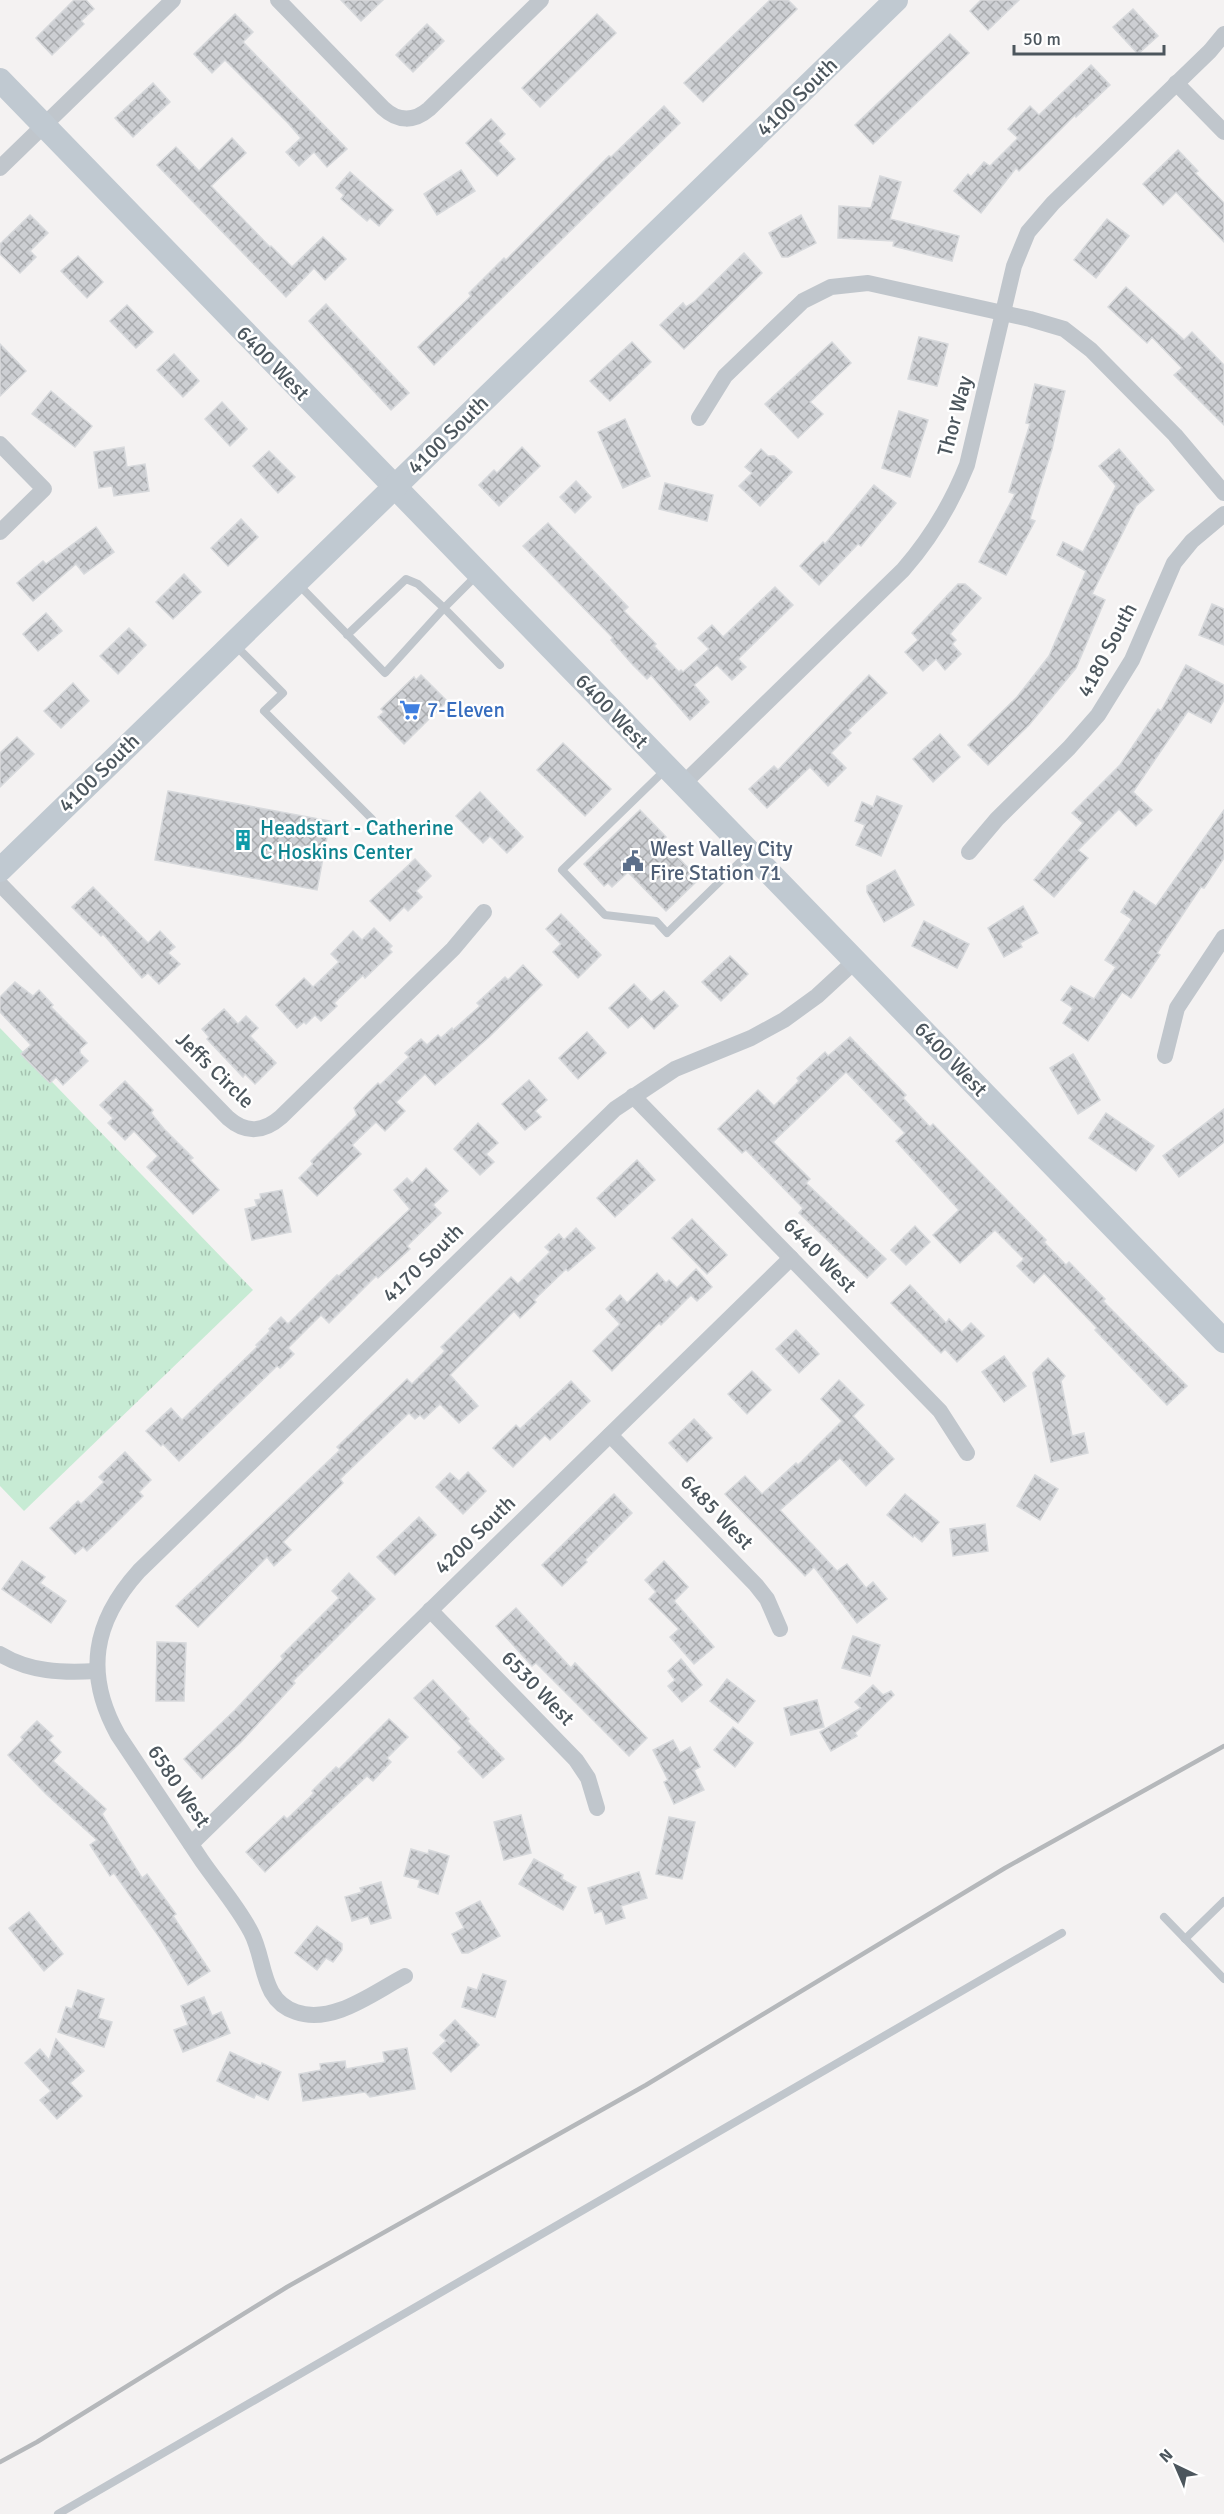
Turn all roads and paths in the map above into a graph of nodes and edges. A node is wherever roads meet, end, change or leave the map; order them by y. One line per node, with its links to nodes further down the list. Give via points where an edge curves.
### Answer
1 (173, 0): 8 (street)
2 (278, 0): 3 (street, via 383,108 406,120 429,109)
3 (541, 0)
4 (896, 0): 14 (street, 4100 South)
5 (1224, 34): 7 (street, Thor Way)
6 (0, 81): 8 (street, 6400 West)
7 (1176, 83): 9 (street); 11 (street, Thor Way, via 1039,218 1020,248)
8 (44, 125): 10 (street); 14 (street, 6400 West)
9 (1224, 132)
10 (0, 168)
11 (1003, 313): 12 (street, via 868,283 831,286 803,301 725,376); 15 (street, via 1052,325 1075,337 1175,435); 24 (street, Thor Way, via 967,465 932,535 903,570)
12 (699, 418)
13 (0, 444): 17 (street, via 44,489)
14 (394, 488): 18 (street, 6400 West); 19 (street, 4100 South)
15 (1224, 493)
16 (1224, 514): 27 (street, 4180 South, via 1192,541 1174,563 1132,660 1098,715)
17 (0, 532)
18 (479, 573): 20 (lane); 24 (street, 6400 West)
19 (296, 583): 21 (lane); 22 (street, 4100 South)
20 (444, 608): 21 (lane, via 418,584 406,579); 21 (lane, via 385,673); 23 (lane)
21 (347, 635)
22 (233, 643): 25 (lane, via 283,693 264,711); 28 (street, 4100 South)
23 (500, 665)
24 (675, 776): 26 (street, 6400 West); 26 (lane, via 562,870 605,915 656,921 667,933)
25 (372, 819)
26 (750, 852): 32 (street, 6400 West)
27 (969, 852)
28 (0, 870)
29 (0, 884): 30 (street, Jeffs Circle, via 228,1118 251,1130 267,1127 281,1117 453,949)
30 (484, 912)
31 (1224, 937): 33 (street, via 1177,1008)
32 (855, 961): 34 (street, 4170 South, via 784,1020 675,1069); 36 (street, 6400 West)
33 (1165, 1056)
34 (633, 1096): 35 (street, 6440 West); 42 (street, 4170 South, via 600,1122 139,1571 109,1613)
35 (791, 1258): 37 (street, 4200 South); 38 (street, 6440 West, via 940,1411)
36 (1224, 1341)
37 (610, 1435): 39 (street, 4200 South); 40 (street, 6485 West, via 762,1591)
38 (967, 1453)
39 (430, 1610): 43 (street, 6530 West, via 580,1765); 44 (street, 4200 South)
40 (780, 1629)
41 (0, 1654): 42 (street, via 35,1668)
42 (96, 1671): 44 (street, 6580 West, via 99,1693 110,1721)
43 (597, 1808)
44 (191, 1844): 49 (street, 6580 West, via 252,1933 269,1988 283,2007 304,2015 327,2014)
45 (1224, 1901): 48 (lane)
46 (1164, 1917): 48 (lane)
47 (1062, 1933): 51 (lane)
48 (1185, 1939): 50 (lane)
49 (405, 1976)
50 (1224, 1979)
51 (58, 2514)

